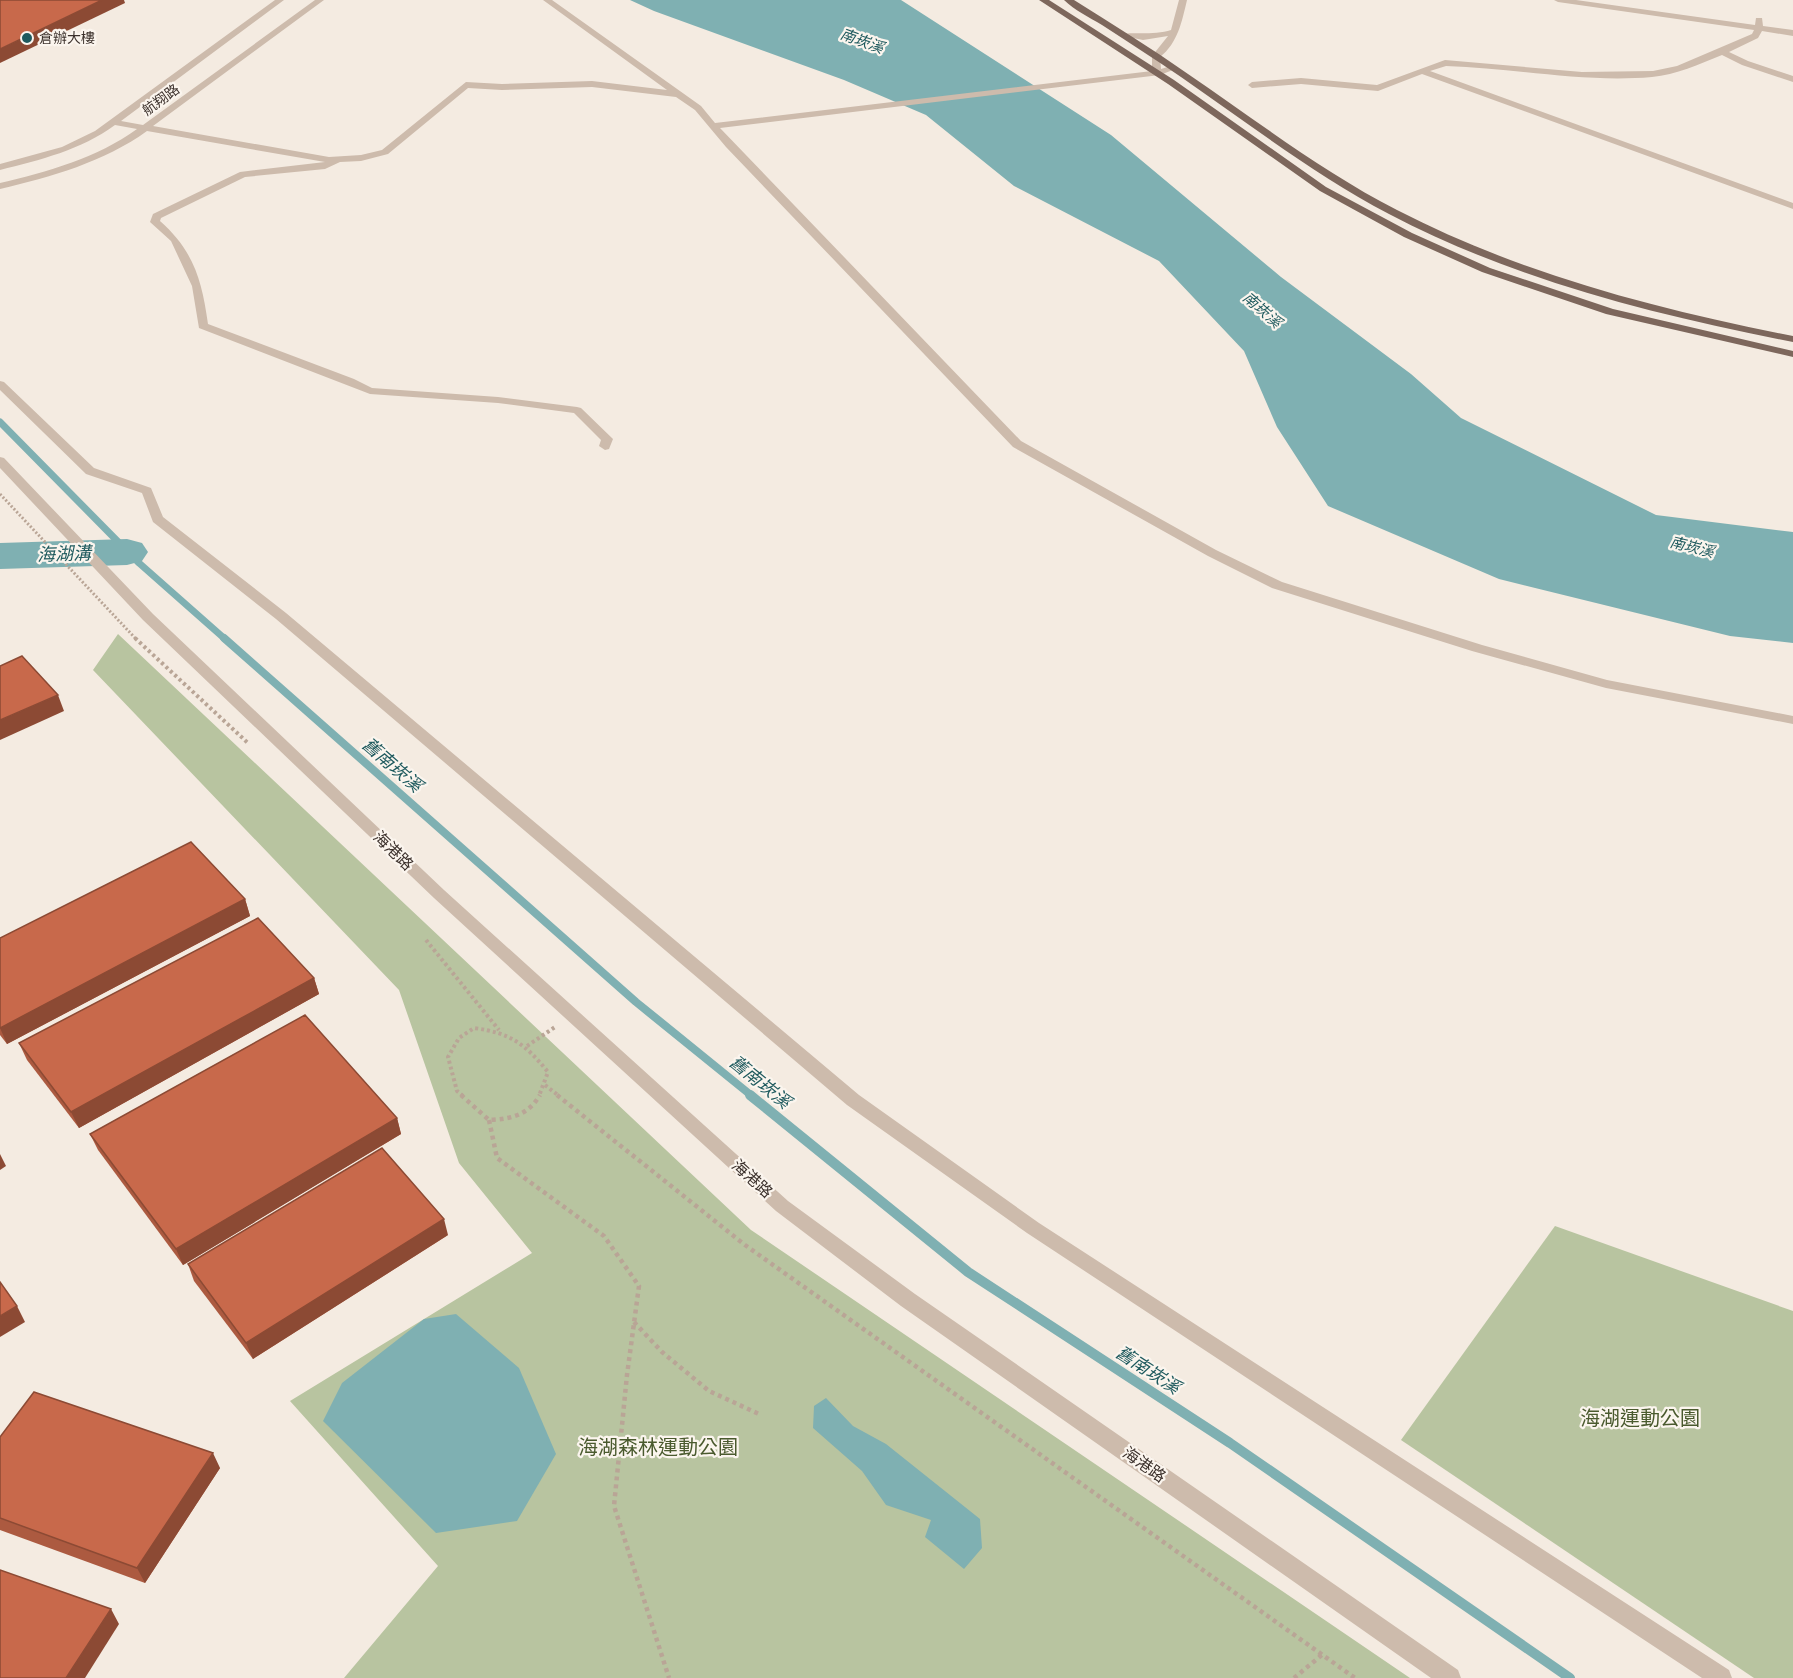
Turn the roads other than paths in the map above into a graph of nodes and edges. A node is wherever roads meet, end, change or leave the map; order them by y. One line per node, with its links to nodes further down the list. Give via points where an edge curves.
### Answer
1 (280, 0): 22 (street, 航翔路)
2 (320, 0): 24 (street, 航翔路)
3 (547, 0): 21 (street)
4 (1043, 0): 18 (main road)
5 (1068, 0): 13 (main road)
6 (1183, 0): 11 (street)
7 (1558, 0): 10 (street)
8 (1613, 0): 10 (street)
9 (1793, 24): 10 (street)
10 (1759, 25): 12 (street); 14 (street, via 1755,36)
11 (1175, 31): 13 (street, via 1162,37); 15 (street, via 1166,50)
12 (1793, 33)
13 (1123, 35): 15 (main road)
14 (1722, 52): 17 (street, via 1653,74 1582,75 1445,63); 19 (street)
15 (1156, 56): 16 (main road); 18 (street)
16 (1174, 68): 18 (street); 29 (main road, via 1341,183 1424,227 1495,258 1624,302)
17 (1421, 71): 20 (street, via 1378,88 1301,81); 28 (street)
18 (1157, 73): 23 (street); 30 (main road, via 1323,189 1464,260 1610,312)
19 (1793, 79)
20 (1252, 85)
21 (679, 94): 23 (street); 25 (street, via 592,84 466,85 385,152)
22 (113, 122): 24 (street); 26 (street, 航翔路, via 65,149)
23 (713, 126): 34 (street, via 1017,444 1212,553 1277,585 1476,648 1606,684)
24 (145, 128): 25 (street); 27 (street, 航翔路, via 106,153 77,165)
25 (339, 159): 32 (street, via 325,166 243,174 157,216 155,222 175,240 197,286 203,326 370,391 577,410 607,439)
26 (0, 167)
27 (0, 186)
28 (1793, 206)
29 (1793, 339)
30 (1793, 354)
31 (0, 384): 36 (street, via 90,471 147,491 157,519 281,616 853,1100 1034,1228)
32 (605, 446)
33 (0, 461): 35 (street, 海港路, via 125,592 452,907 782,1206 908,1300)
34 (1793, 720)
35 (1450, 1678)
36 (1721, 1678)

